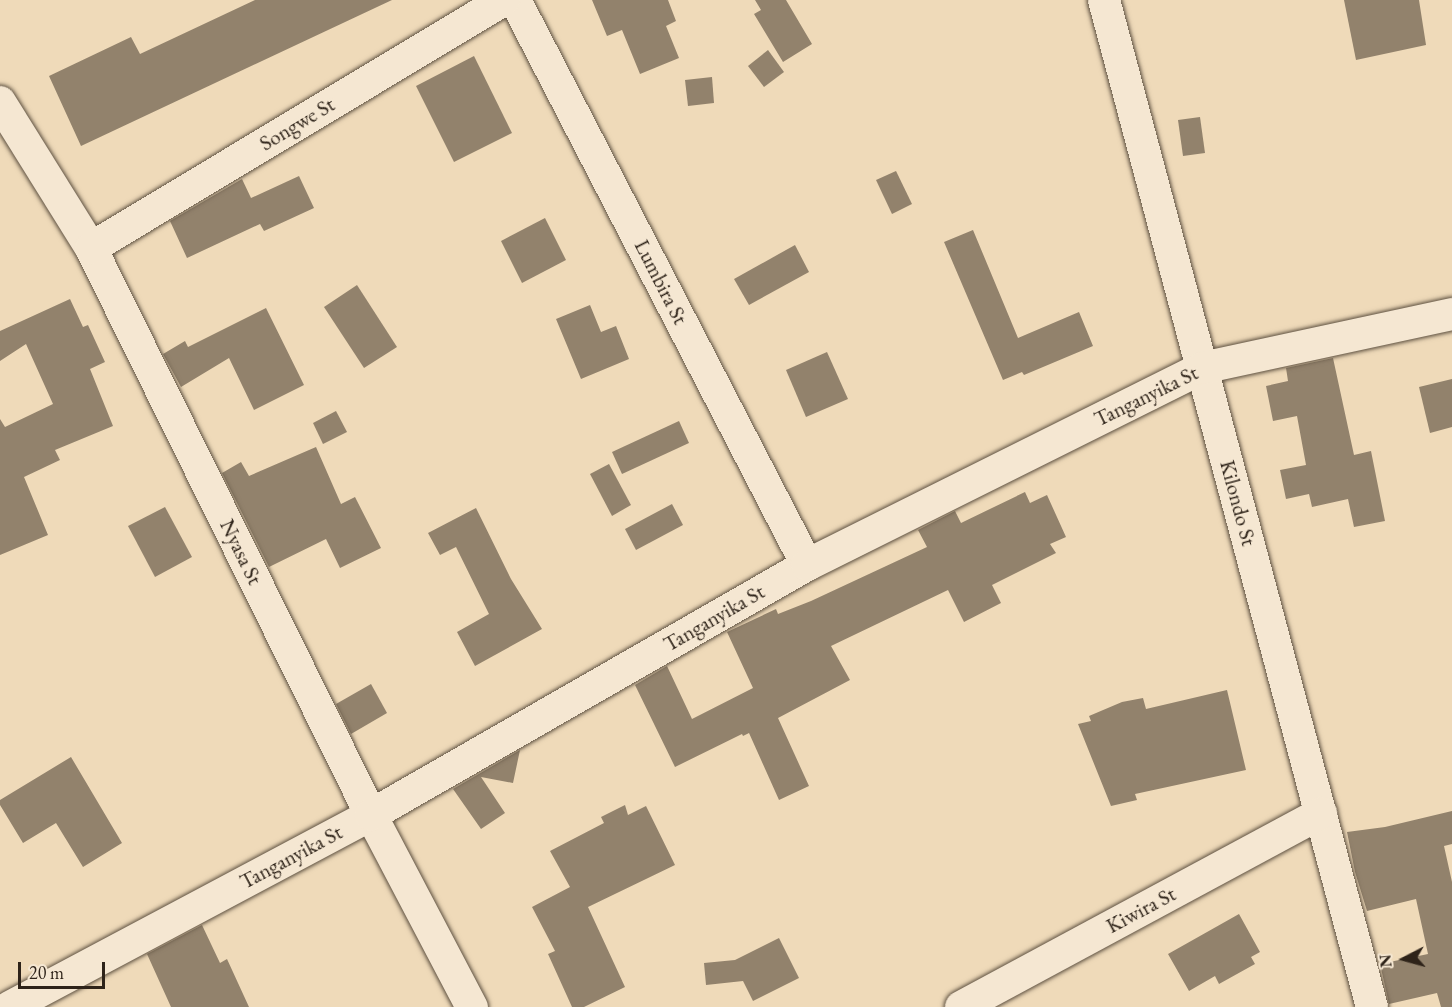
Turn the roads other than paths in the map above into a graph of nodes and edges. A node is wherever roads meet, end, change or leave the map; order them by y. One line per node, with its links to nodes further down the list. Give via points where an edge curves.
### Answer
1 (504, 0): 5 (street, Songwe St)
2 (515, 0): 8 (street, Lumbira St)
3 (1104, 0): 7 (street, Kilondo St)
4 (0, 102): 5 (street, Nyasa St)
5 (91, 248): 10 (street, Nyasa St)
6 (1452, 314): 7 (street, Tanganyika St)
7 (1202, 368): 8 (street, Tanganyika St); 9 (street, Kilondo St)
8 (807, 565): 10 (street, Tanganyika St)
9 (1322, 813): 13 (street, Kiwira St); 14 (street, Kilondo St)
10 (371, 815): 11 (street, Tanganyika St); 12 (street, Nyasa St)
11 (10, 1007)
12 (472, 1007)
13 (961, 1007)
14 (1371, 1007)

